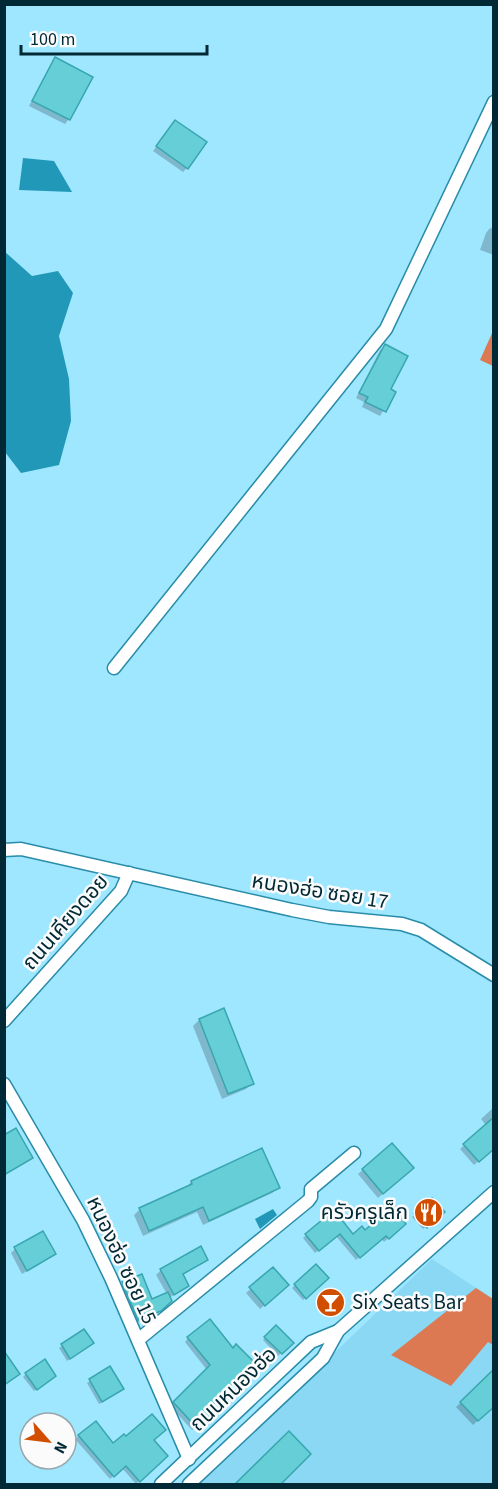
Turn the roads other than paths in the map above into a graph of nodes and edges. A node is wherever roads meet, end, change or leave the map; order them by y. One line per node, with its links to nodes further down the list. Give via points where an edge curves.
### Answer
1 (494, 102): 2 (street, via 386,329)
2 (114, 668)
3 (4, 850): 4 (street, หนองฮ่อ ซอย 17, via 21,849)
4 (129, 873): 5 (street, หนองฮ่อ ซอย 17, via 329,917 402,924 421,930); 6 (street, ถนนเคียงดอย, via 121,891)
5 (494, 975)
6 (4, 1021)
7 (4, 1084): 11 (street, หนองฮ่อ ซอย 15, via 83,1220)
8 (354, 1153): 11 (street, via 311,1189 308,1201)
9 (494, 1192): 10 (street, ถนนหนองฮ่อ)
10 (338, 1331): 12 (street, ถนนหนองฮ่อ, via 311,1342); 14 (street, ถนนหนองฮ่อ, via 322,1358)
11 (138, 1340): 12 (street, หนองฮ่อ ซอย 15)
12 (189, 1459): 13 (street, ถนนหนองฮ่อ)
13 (161, 1485)
14 (189, 1485)

